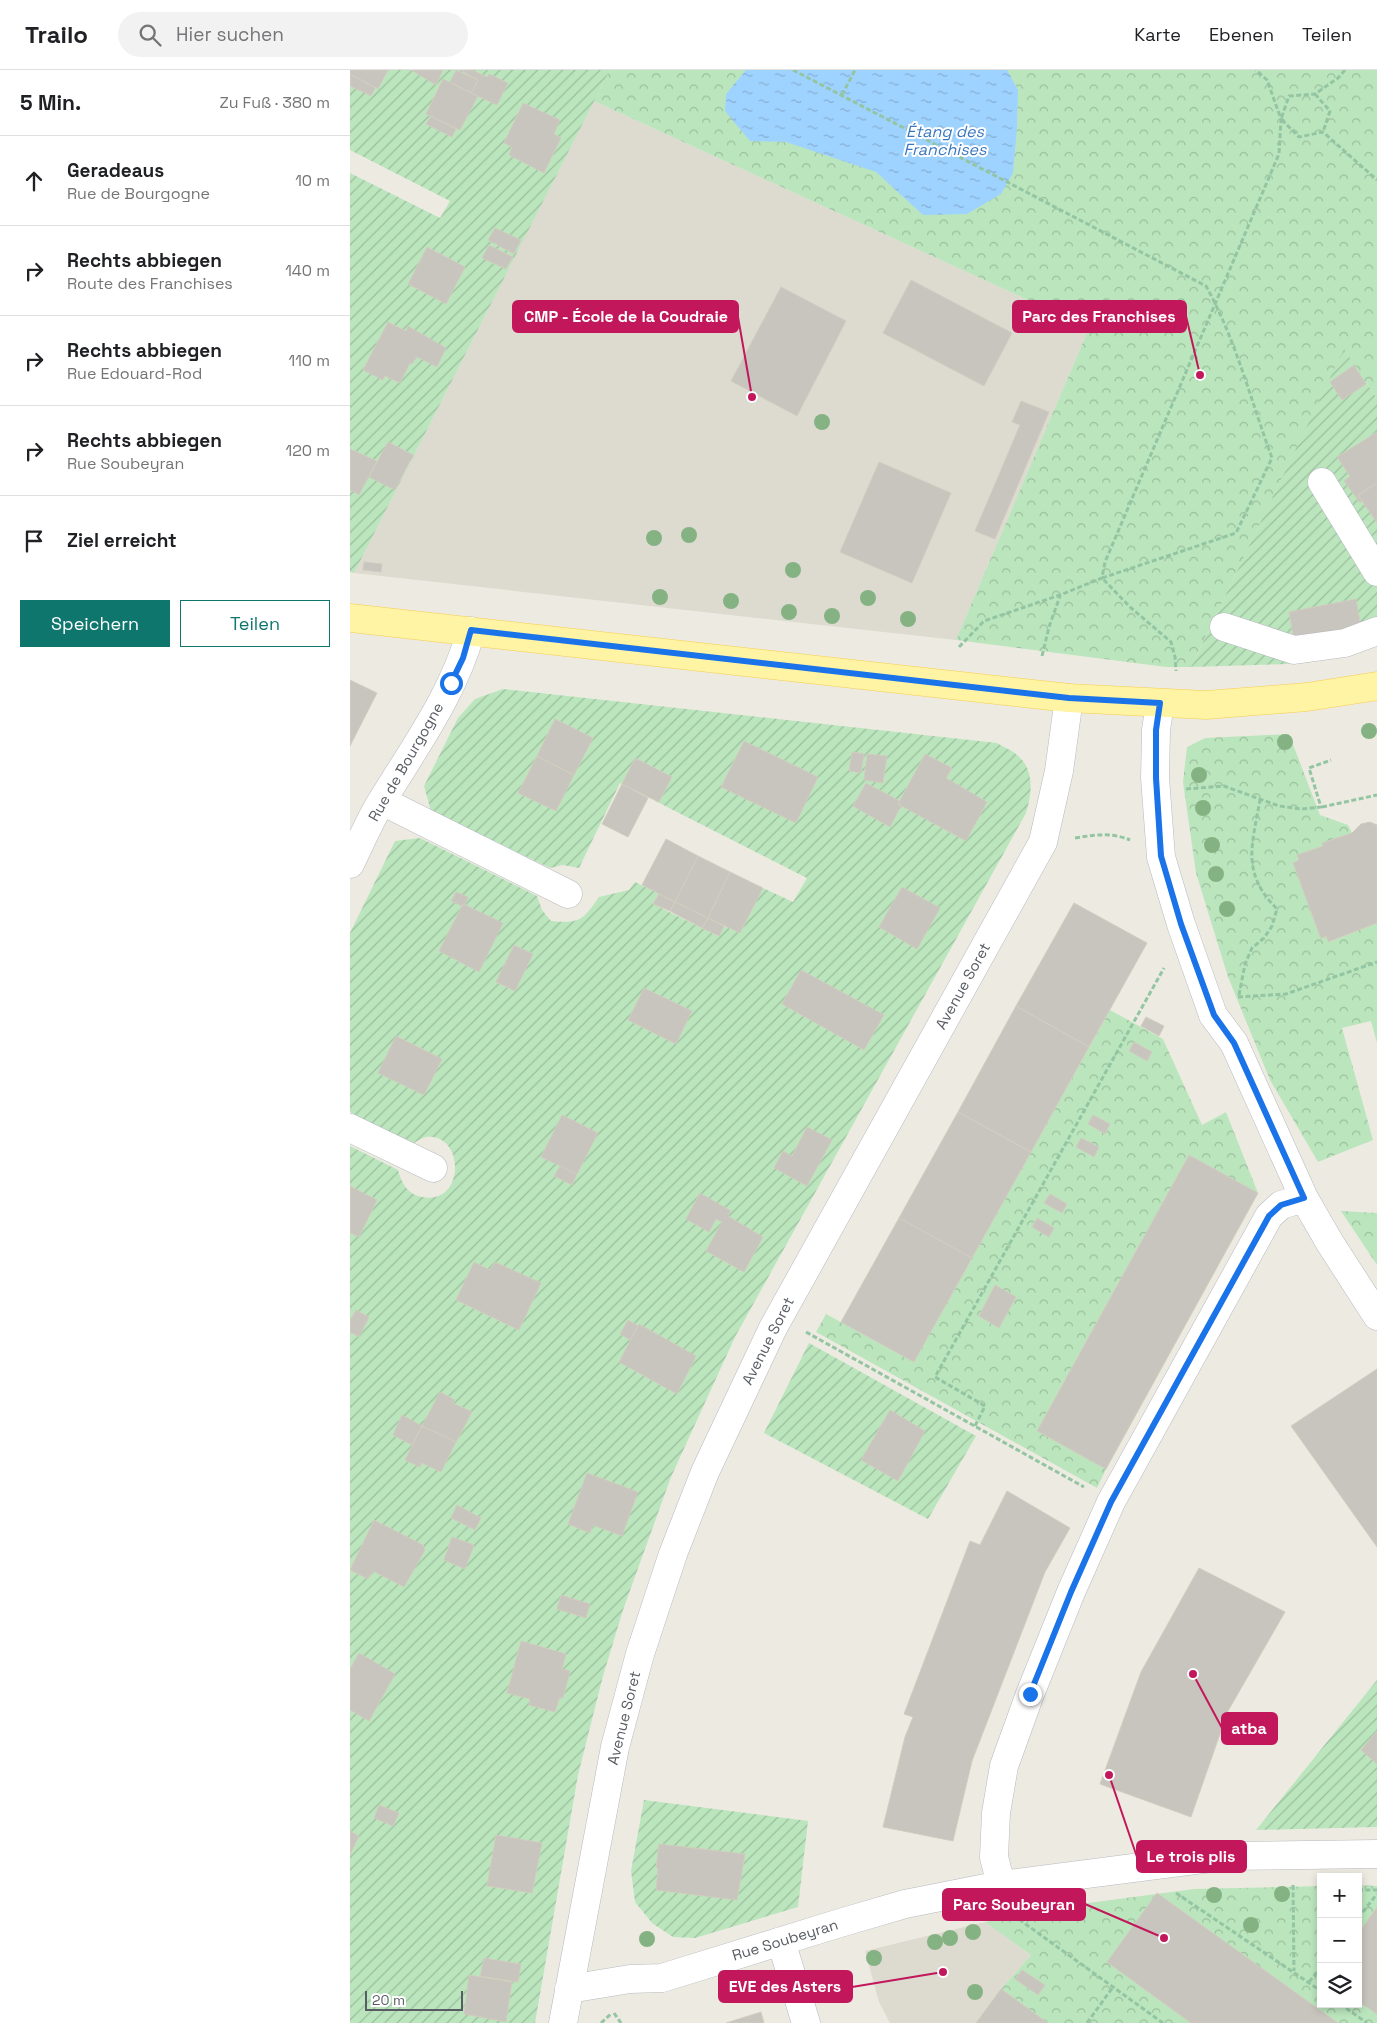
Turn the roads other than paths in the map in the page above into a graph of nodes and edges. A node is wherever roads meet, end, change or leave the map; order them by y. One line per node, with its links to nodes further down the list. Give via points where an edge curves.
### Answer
1 (1322, 482): 2 (street)
2 (1377, 572)
3 (350, 618): 5 (main road)
4 (1224, 627): 6 (street, via 1294,650 1345,643)
5 (471, 630): 8 (main road); 10 (street, Rue de Bourgogne, via 463,658 424,736)
6 (1377, 631)
7 (1377, 686): 9 (main road, via 1307,697 1206,704)
8 (1069, 698): 9 (main road); 20 (street, Avenue Soret, via 1059,771 1043,842 773,1328 705,1472 640,1654 615,1748)
9 (1160, 703): 15 (street, via 1156,730 1156,778 1161,856 1181,924 1214,1015 1234,1043)
10 (382, 801): 11 (street, Rue de Bourgogne); 12 (street)
11 (350, 864)
12 (568, 894)
13 (350, 1128): 14 (street)
14 (433, 1168)
15 (1304, 1198): 16 (street); 18 (street, via 1281,1205 1269,1216 1111,1502 1030,1694 1004,1766)
16 (1377, 1316)
17 (1377, 1854): 18 (street, Rue Soubeyran, via 1226,1856)
18 (989, 1887): 19 (street, Rue Soubeyran, via 905,1904)
19 (781, 1941): 20 (street, Rue Soubeyran, via 662,1978 630,1979); 22 (street)
20 (569, 1990): 21 (street, Avenue Soret)
21 (563, 2023)
22 (806, 2023)

